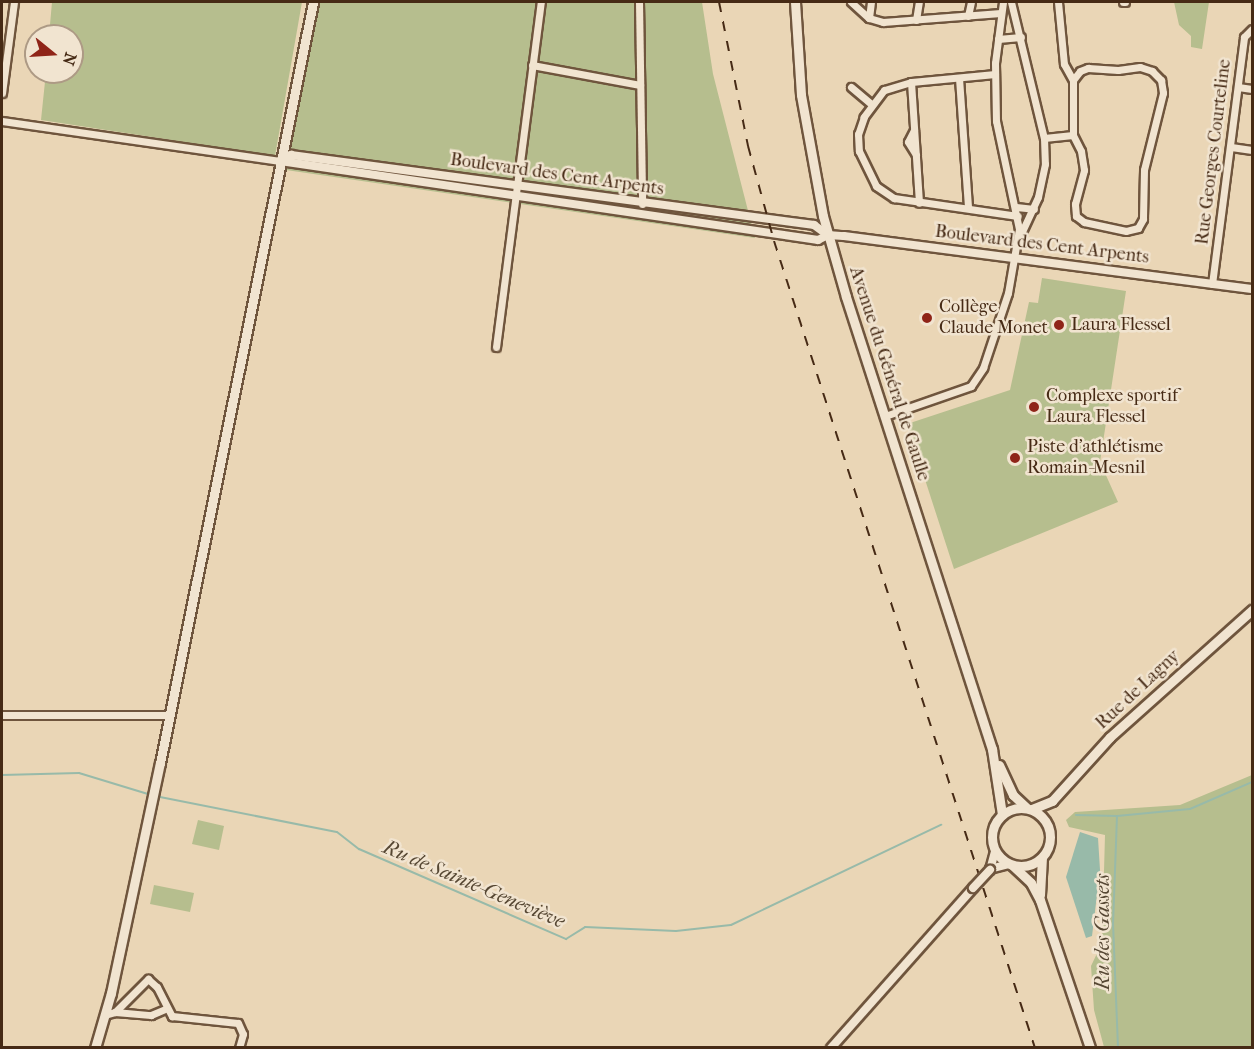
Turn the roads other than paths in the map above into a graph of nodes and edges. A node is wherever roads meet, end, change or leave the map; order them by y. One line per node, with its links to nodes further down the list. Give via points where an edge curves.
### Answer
1 (14, 2): 29 (street)
2 (312, 2): 36 (main road)
3 (542, 2): 20 (street)
4 (639, 2): 25 (street)
5 (795, 2): 45 (main road, Avenue du Général de Gaulle, via 801,95)
6 (851, 2): 15 (street)
7 (871, 2): 15 (street)
8 (919, 2): 16 (street)
9 (971, 2): 14 (street)
10 (1004, 2): 13 (street)
11 (1011, 2): 18 (street)
12 (1058, 2): 23 (street, via 1064,64)
13 (1001, 13): 14 (street); 19 (street)
14 (968, 16): 16 (street)
15 (869, 18): 16 (street, via 883,22)
16 (916, 20)
17 (1252, 29): 27 (street, Rue Georges Courteline, via 1244,37)
18 (1021, 37): 19 (street); 33 (street)
19 (998, 39): 21 (street)
20 (532, 65): 25 (street); 37 (street)
21 (995, 74): 22 (street); 41 (street, via 999,140)
22 (959, 78): 24 (street); 42 (street)
23 (1073, 80): 32 (street); 32 (street, via 1088,68 1140,67 1161,80 1163,93 1144,170 1143,219 1138,228 1126,231 1084,222 1076,216 1075,204 1084,170)
24 (911, 82): 30 (street, via 884,90); 39 (street)
25 (640, 85): 40 (street)
26 (851, 87): 30 (street)
27 (1238, 87): 28 (street); 34 (street, Rue Georges Courteline)
28 (1252, 89)
29 (2, 93)
30 (871, 104): 39 (street, via 858,134 866,172 876,186 894,198)
31 (2, 121): 36 (street, Boulevard des Cent Arpents)
32 (1074, 135): 33 (street)
33 (1044, 138): 43 (street, via 1043,175)
34 (1231, 147): 35 (street); 48 (street, Rue Georges Courteline)
35 (1252, 150)
36 (280, 161): 37 (street, Boulevard des Cent Arpents, via 291,155); 38 (street, Boulevard des Cent Arpents); 53 (main road)
37 (518, 187): 38 (street); 40 (street, Boulevard des Cent Arpents)
38 (516, 196): 45 (street, Boulevard des Cent Arpents, via 818,240); 50 (street)
39 (919, 203): 42 (street)
40 (642, 204): 45 (street, Boulevard des Cent Arpents, via 814,225)
41 (1016, 207): 43 (street); 44 (street)
42 (968, 208): 44 (street)
43 (1034, 209): 46 (street)
44 (1018, 216): 46 (street)
45 (828, 235): 47 (street, Boulevard des Cent Arpents); 51 (main road, Avenue du Général de Gaulle)
46 (1019, 239): 47 (street)
47 (1015, 258): 48 (street, Boulevard des Cent Arpents); 51 (street, via 1008,293 975,382 965,390)
48 (1212, 284): 49 (street, Boulevard des Cent Arpents)
49 (1252, 289)
50 (496, 347)
51 (885, 416): 55 (main road, Avenue du Général de Gaulle)
52 (1252, 610): 56 (main road, Rue de Lagny, via 1110,737)
53 (169, 715): 54 (street); 67 (main road)
54 (2, 716)
55 (992, 749): 57 (main road, Avenue du Général de Gaulle, via 1013,795); 58 (main road, Avenue du Général de Gaulle)
56 (1052, 801): 57 (main road, Rue de Lagny); 59 (main road, Rue de Lagny)
57 (1029, 809): 58 (main road); 59 (main road)
58 (1002, 814): 60 (main road, via 992,831)
59 (1047, 823): 61 (main road, via 1050,841)
60 (995, 851): 62 (main road); 63 (street)
61 (1043, 857): 62 (main road, via 1029,866); 64 (main road, via 1039,864)
62 (1010, 865): 63 (street); 64 (main road, via 1031,883)
63 (990, 870): 70 (street, bridge)
64 (1040, 900): 71 (main road)
65 (165, 1009): 66 (street, via 151,1015); 66 (street, via 157,987 148,979); 69 (street, via 174,1017 238,1023 243,1030)
66 (115, 1012): 67 (street)
67 (104, 1016): 68 (main road)
68 (95, 1047)
69 (238, 1047)
70 (831, 1047)
71 (1090, 1047)

